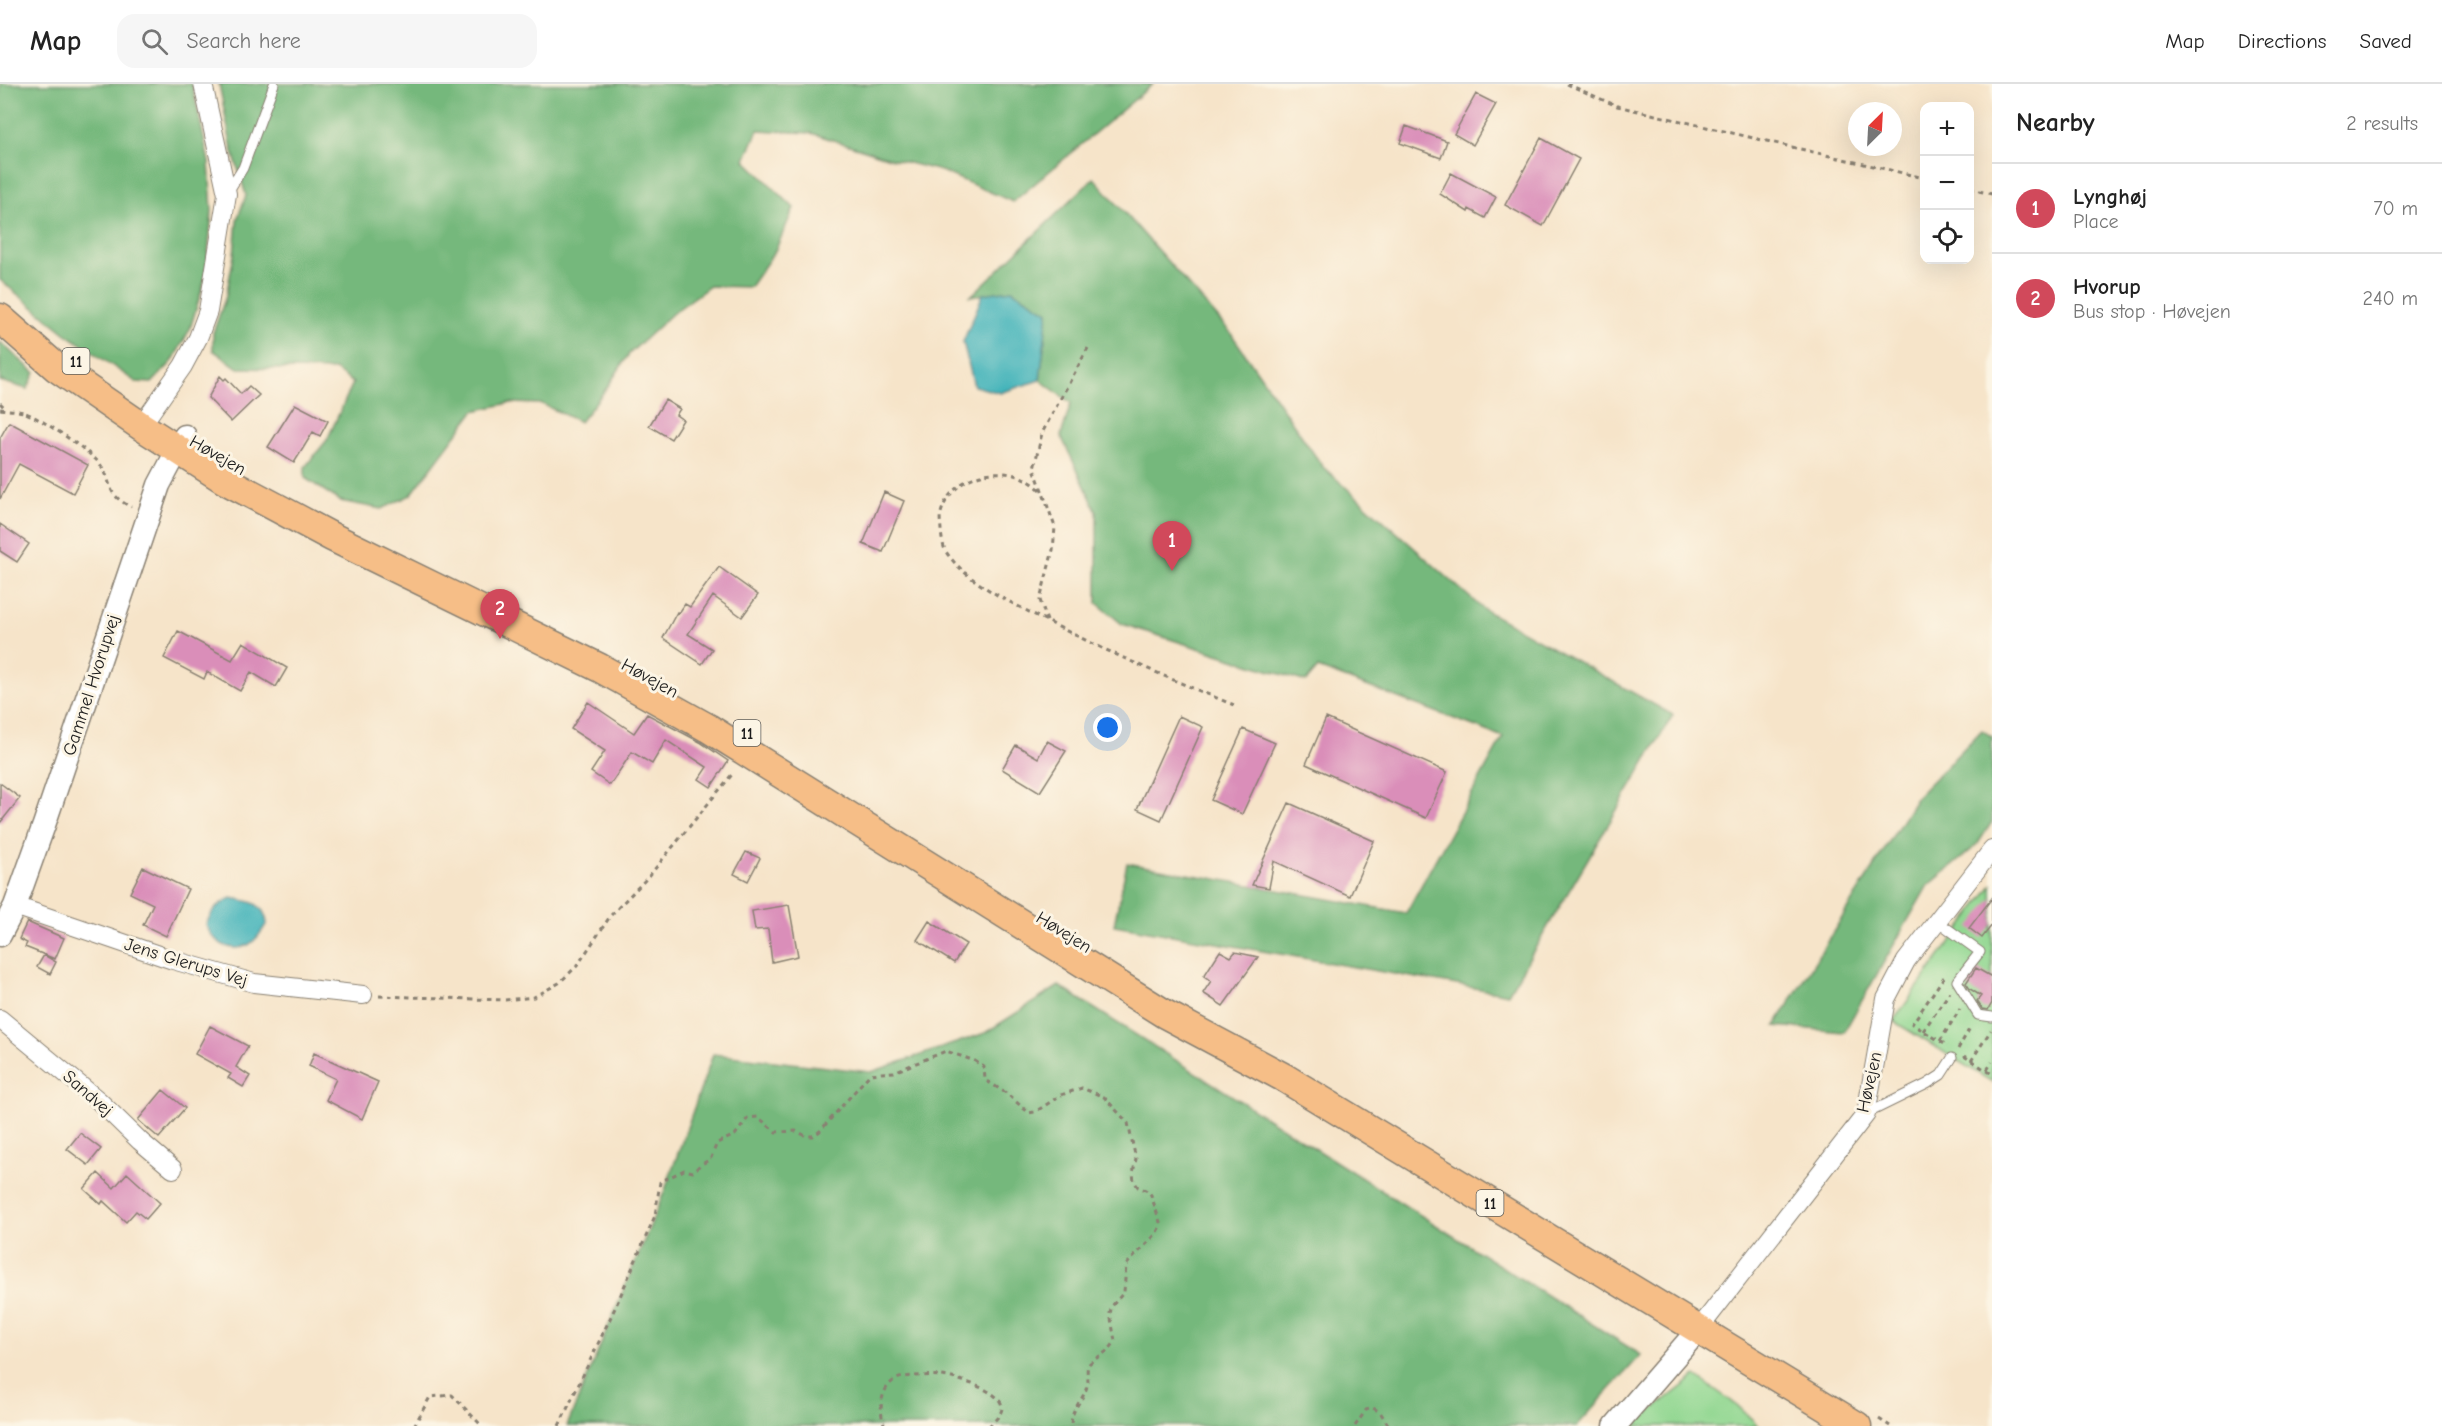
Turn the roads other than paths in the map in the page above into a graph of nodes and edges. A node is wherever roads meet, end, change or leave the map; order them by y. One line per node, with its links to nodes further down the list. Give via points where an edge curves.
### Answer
1 (203, 84): 3 (street)
2 (274, 84): 3 (lane, via 243,168)
3 (227, 194): 6 (street, via 208,311 183,366)
4 (0, 311): 6 (main road, Høvejen / 11)
5 (0, 318): 6 (main road, Høvejen / 11, via 57,368)
6 (146, 420): 7 (main road, Høvejen / 11)
7 (181, 443): 9 (street, Gammel Hvorupvej, via 148,515); 16 (main road, Høvejen / 11, via 608,654 717,714 1175,1001); 16 (main road, Høvejen / 11, via 225,480 332,537 600,668 749,753 1165,1014)
8 (1992, 850): 10 (street, Høvejen)
9 (15, 906): 11 (street, Gammel Hvorupvej); 12 (street, Jens Glerups Vej, via 254,983)
10 (1937, 921): 13 (lane, via 1980,952 1958,981 1978,1015); 17 (street, Høvejen, via 1906,961 1886,999)
11 (0, 935)
12 (363, 995)
13 (1992, 1017)
14 (0, 1019): 18 (street, Sandvej)
15 (1954, 1055): 17 (lane, via 1941,1075)
16 (1283, 1077): 19 (main road, Høvejen / 11)
17 (1866, 1114): 19 (street, Høvejen)
18 (173, 1168)
19 (1698, 1330): 20 (street); 21 (main road, Høvejen / 11)
20 (1615, 1426)
21 (1857, 1426)

